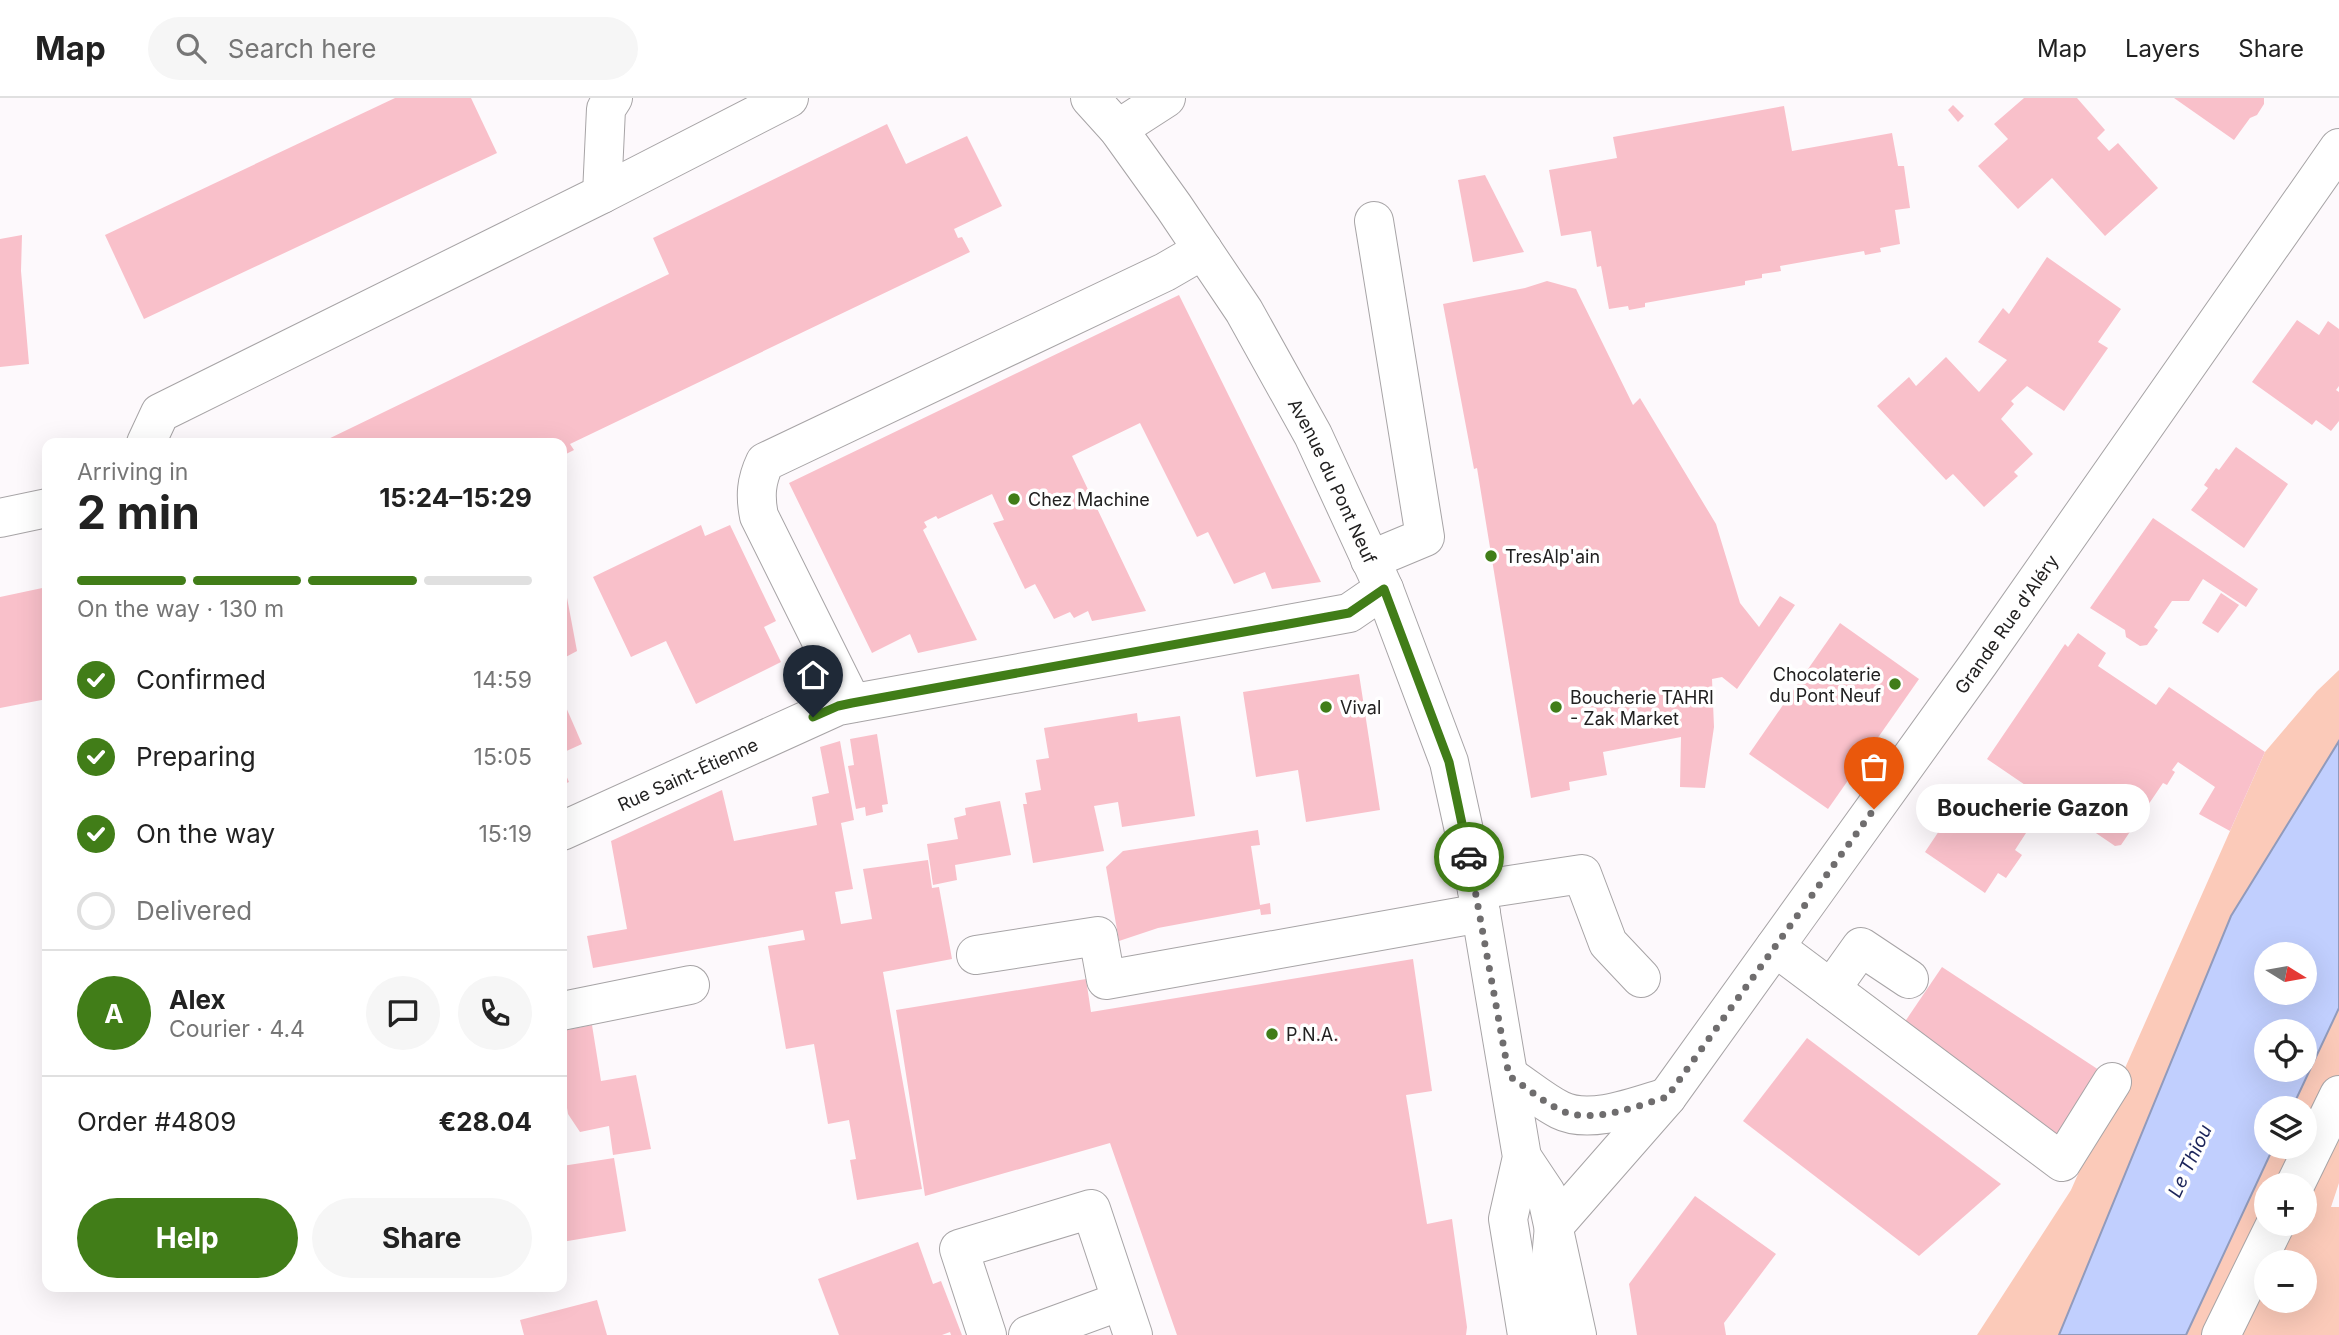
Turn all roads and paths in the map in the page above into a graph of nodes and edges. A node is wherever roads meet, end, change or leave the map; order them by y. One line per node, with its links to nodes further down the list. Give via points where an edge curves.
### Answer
1 (613, 98): 7 (street, via 606,109)
2 (789, 98): 7 (street)
3 (1090, 98): 5 (street, Avenue du Pont Neuf)
4 (1166, 98): 5 (street)
5 (1118, 129): 9 (street, Avenue du Pont Neuf)
6 (2339, 148): 17 (street, Grande Rue d'Aléry)
7 (602, 194): 10 (street, via 160,413)
8 (1374, 221): 13 (street, Rue Saint-Étienne, via 1425,537)
9 (1203, 250): 13 (street, Avenue du Pont Neuf, via 1244,311 1313,435); 14 (street, via 765,462 755,497 759,516)
10 (148, 438)
11 (42, 509): 12 (street)
12 (0, 517)
13 (1377, 575): 14 (street, Rue Saint-Étienne, via 1349,613); 16 (street, Avenue du Pont Neuf, via 1449,762)
14 (852, 703): 15 (street, Rue Saint-Étienne)
15 (567, 829)
16 (1479, 902): 18 (street, via 1106,980 1098,936); 19 (street, via 1581,874 1608,943); 24 (street, Avenue du Pont Neuf)
17 (1775, 947): 22 (street); 27 (street, Grande Rue d'Aléry)
18 (976, 955)
19 (1641, 978)
20 (1909, 979): 22 (street, via 1861,947)
21 (690, 985): 23 (street)
22 (1831, 989): 25 (street, via 2062,1162)
23 (567, 1011)
24 (1509, 1076): 27 (street, via 1562,1111 1589,1115 1611,1114); 28 (street, Avenue du Pont Neuf)
25 (2112, 1082)
26 (2339, 1095): 29 (street)
27 (1667, 1097): 30 (street, Grande Rue d'Aléry)
28 (1522, 1157): 30 (street, Avenue du Pont Neuf, via 1546,1193); 35 (street, Avenue du Pont Neuf, via 1508,1219)
29 (2301, 1173)
30 (1554, 1226): 36 (street, Avenue du Pont Neuf); 37 (street, Avenue du Pont Neuf)
31 (2270, 1236): 38 (street)
32 (1127, 1318): 33 (street, via 1091,1209 959,1249); 34 (street)
33 (987, 1335)
34 (1028, 1335)
35 (1527, 1335)
36 (1544, 1335)
37 (1577, 1335)
38 (2221, 1335)

